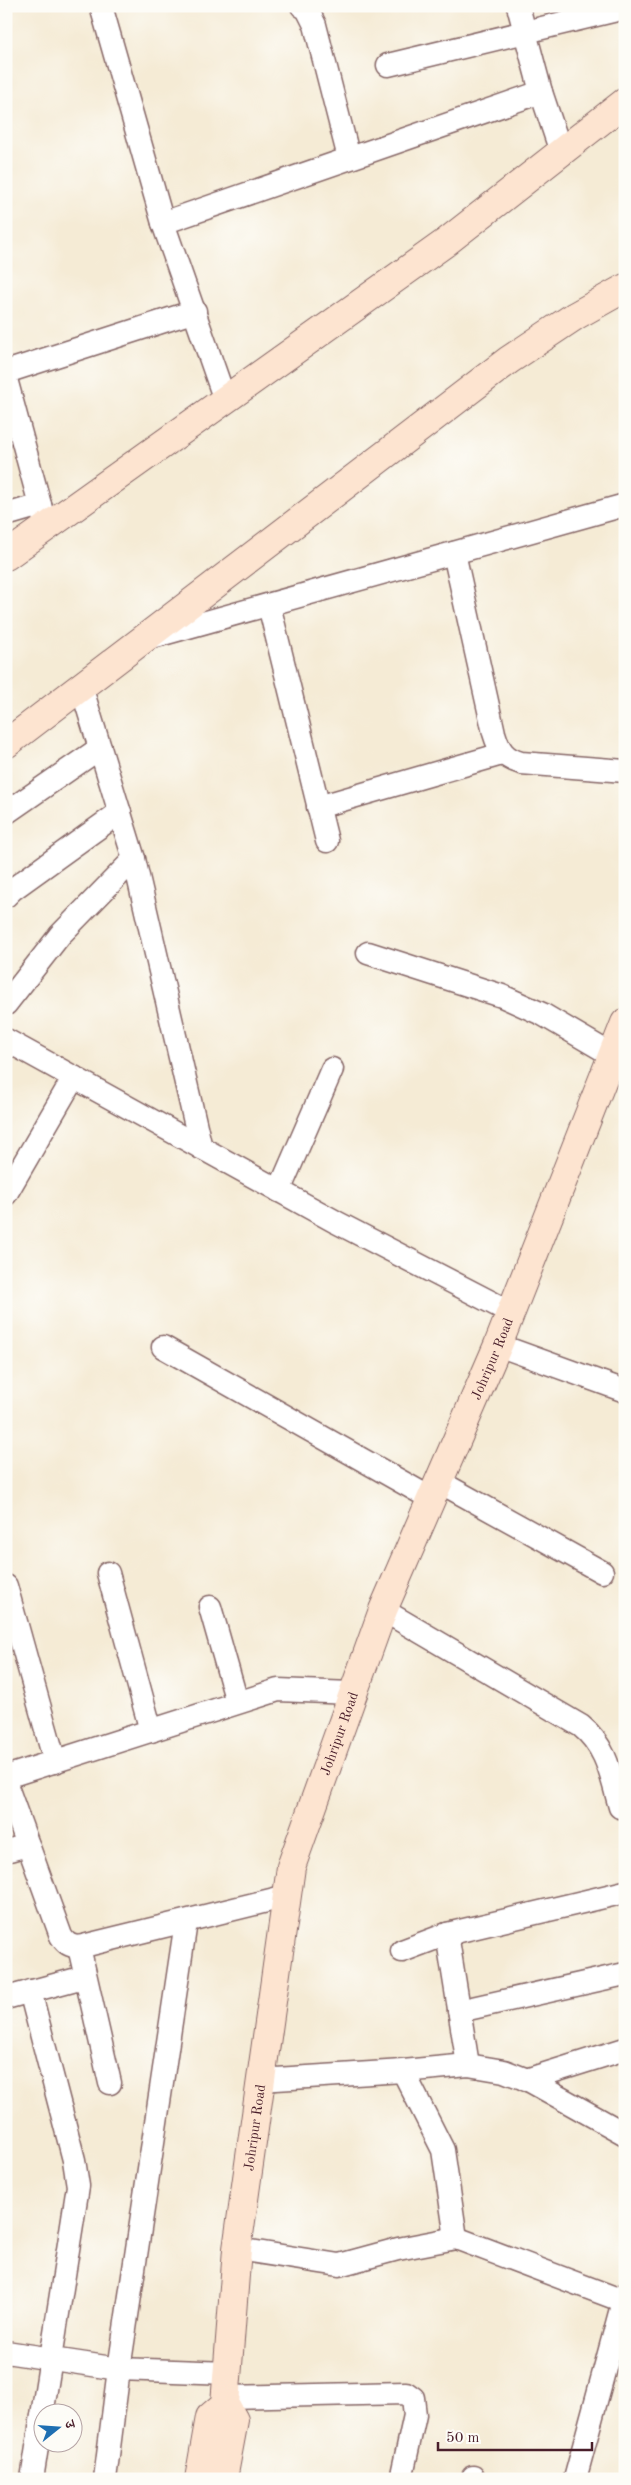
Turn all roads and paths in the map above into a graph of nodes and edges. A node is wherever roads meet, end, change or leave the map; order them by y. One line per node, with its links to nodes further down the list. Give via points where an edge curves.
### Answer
1 (101, 6): 11 (street)
2 (518, 6): 5 (street)
3 (309, 7): 10 (street)
4 (625, 8): 5 (street)
5 (525, 31): 6 (street); 7 (street)
6 (388, 66)
7 (542, 92): 9 (street); 10 (street)
8 (625, 102): 9 (street)
9 (561, 152): 16 (street, via 445,243)
10 (349, 158): 11 (street)
11 (163, 223): 13 (street)
12 (625, 288): 24 (street, via 575,316 509,360)
13 (195, 311): 14 (street); 16 (street)
14 (6, 372)
15 (6, 379): 17 (street)
16 (225, 400): 20 (street)
17 (12, 425): 20 (street)
18 (625, 506): 21 (street)
19 (6, 515): 20 (street)
20 (43, 516): 22 (street)
21 (454, 553): 23 (street); 28 (street, via 494,733)
22 (6, 556)
23 (269, 605): 24 (street); 30 (street)
24 (142, 640): 25 (street)
25 (81, 686): 26 (street); 27 (street)
26 (6, 744)
27 (100, 748): 31 (street); 32 (street)
28 (502, 754): 29 (street, via 521,763); 30 (street)
29 (625, 771)
30 (318, 807): 33 (street)
31 (120, 812): 34 (street); 35 (street)
32 (6, 813)
33 (327, 841)
34 (134, 859): 37 (street, via 60,935); 43 (street)
35 (6, 896)
36 (368, 953): 40 (street, via 502,996 542,1014)
37 (6, 1004)
38 (625, 1023): 40 (street, Johripur Road)
39 (6, 1040): 42 (street)
40 (612, 1055): 46 (street, Johripur Road)
41 (332, 1069): 44 (street)
42 (74, 1077): 43 (street); 45 (street)
43 (201, 1148): 44 (street)
44 (279, 1191): 46 (street)
45 (6, 1194)
46 (510, 1312): 47 (street, Johripur Road)
47 (498, 1345): 49 (street); 50 (street, Johripur Road)
48 (163, 1346): 50 (street)
49 (625, 1391)
50 (435, 1490): 51 (street); 55 (street, Johripur Road)
51 (602, 1572)
52 (108, 1573): 58 (street)
53 (6, 1586): 59 (street)
54 (210, 1607): 57 (street)
55 (383, 1610): 56 (street, Johripur Road); 62 (street, via 582,1726 594,1736 605,1757)
56 (351, 1693): 57 (street, via 278,1690); 66 (street, Johripur Road, via 291,1868)
57 (237, 1702): 58 (street)
58 (151, 1731): 59 (street)
59 (56, 1762): 60 (street)
60 (6, 1777)
61 (6, 1784): 63 (street)
62 (620, 1806)
63 (28, 1845): 64 (street); 69 (street, via 61,1936 66,1944)
64 (6, 1851)
65 (625, 1892): 68 (street)
66 (287, 1896): 67 (street); 79 (street, Johripur Road)
67 (186, 1922): 69 (street); 88 (street)
68 (447, 1934): 70 (street); 75 (street)
69 (79, 1947): 72 (street)
70 (402, 1951)
71 (625, 1974): 75 (street)
72 (84, 1976): 73 (street); 81 (street)
73 (30, 1991): 74 (street); 87 (street, via 78,2186)
74 (6, 1998)
75 (459, 2011): 77 (street)
76 (625, 2049): 80 (street)
77 (468, 2065): 78 (street); 80 (street, via 504,2071)
78 (404, 2071): 79 (street); 83 (street, via 443,2150)
79 (260, 2080): 84 (street, Johripur Road)
80 (526, 2080): 82 (street)
81 (110, 2083)
82 (625, 2134)
83 (456, 2238): 84 (street, via 339,2265); 85 (street)
84 (237, 2249): 89 (street, Johripur Road)
85 (624, 2298): 95 (street)
86 (6, 2352): 87 (street)
87 (50, 2359): 88 (street); 90 (street)
88 (119, 2369): 89 (street); 91 (street)
89 (226, 2391): 92 (street, via 210,2417); 93 (street, via 234,2420); 94 (street, via 406,2393 413,2398 416,2415)
90 (32, 2479)
91 (106, 2479)
92 (199, 2479)
93 (223, 2479)
94 (401, 2479)
95 (575, 2479)

